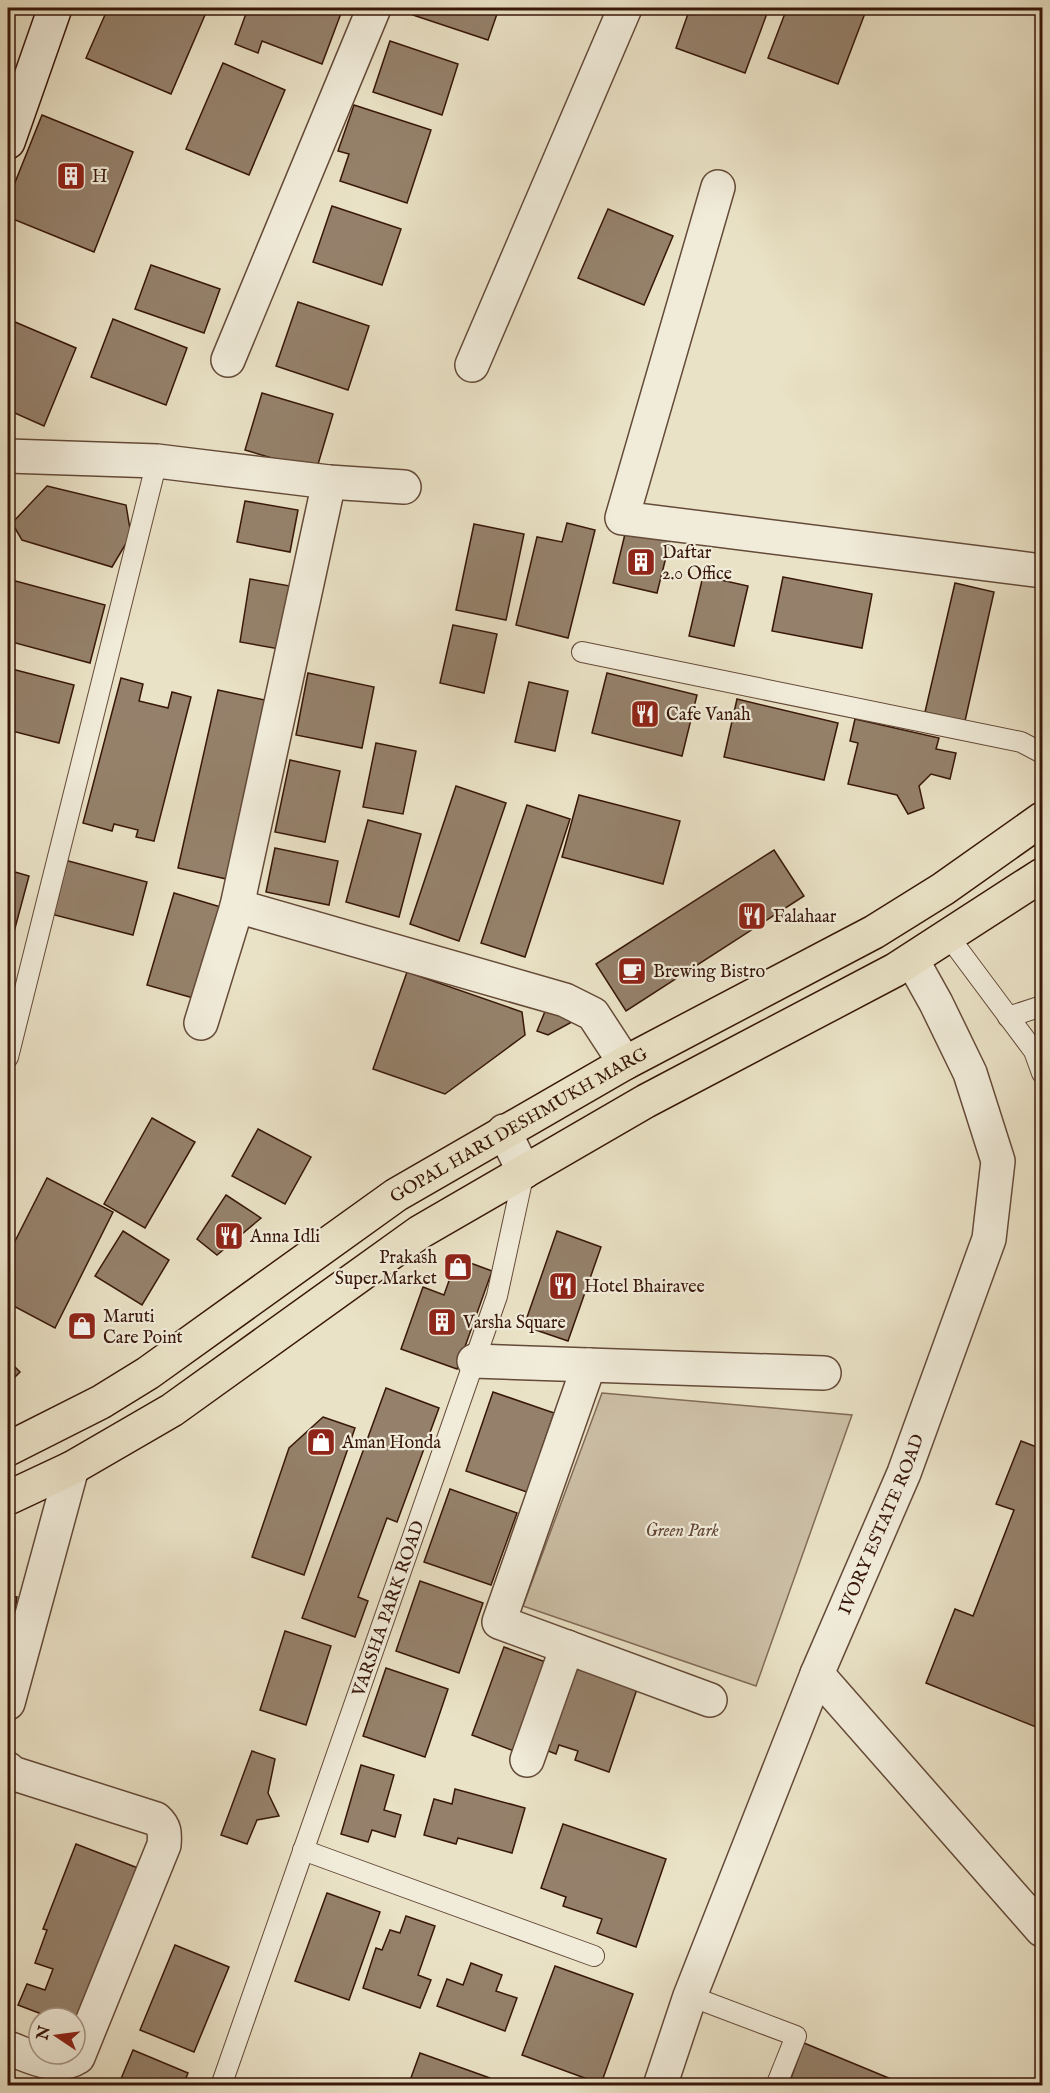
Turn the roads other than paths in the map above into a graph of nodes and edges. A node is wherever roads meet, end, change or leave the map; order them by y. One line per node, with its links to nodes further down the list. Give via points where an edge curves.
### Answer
1 (55, 8): 4 (street)
2 (374, 8): 6 (street)
3 (625, 8): 7 (street)
4 (8, 142)
5 (718, 187): 12 (street, via 622,518)
6 (228, 360)
7 (472, 365)
8 (8, 456): 9 (street)
9 (158, 461): 10 (street); 23 (lane)
10 (329, 482): 11 (street); 17 (street)
11 (404, 487)
12 (1042, 571)
13 (582, 652): 14 (lane, via 1021,742)
14 (1042, 753)
15 (1042, 819): 24 (main road, GOPAL HARI DESHMUKH MARG, via 874,932)
16 (1042, 876): 18 (main road)
17 (237, 906): 22 (street); 24 (street, via 565,1000 593,1014)
18 (949, 937): 19 (main road); 21 (lane)
19 (912, 960): 27 (main road, via 646,1101); 35 (street, IVORY ESTATE ROAD, via 970,1073 998,1161 989,1239 904,1473)
20 (1042, 1006): 21 (lane)
21 (1008, 1017): 25 (lane, via 1034,1051)
22 (201, 1023)
23 (8, 1057)
24 (625, 1063): 26 (main road, GOPAL HARI DESHMUKH MARG)
25 (1042, 1073)
26 (504, 1131): 27 (street); 31 (main road, GOPAL HARI DESHMUKH MARG, via 396,1195 148,1373)
27 (524, 1172): 28 (lane, VARSHA PARK ROAD, via 496,1296); 32 (main road, via 420,1232 172,1410)
28 (474, 1361): 29 (street); 40 (lane, VARSHA PARK ROAD)
29 (589, 1365): 30 (street); 34 (street, via 499,1622)
30 (824, 1373)
31 (8, 1449)
32 (72, 1468): 33 (main road); 37 (street)
33 (8, 1498)
34 (567, 1647): 36 (street); 38 (street)
35 (817, 1674): 41 (street); 43 (street, IVORY ESTATE ROAD)
36 (710, 1700)
37 (8, 1702)
38 (527, 1760)
39 (8, 1769): 44 (street, via 156,1819 165,1836 78,2057 68,2064 54,2064)
40 (303, 1850): 42 (lane); 45 (lane, VARSHA PARK ROAD)
41 (1042, 1930)
42 (594, 1956)
43 (690, 1996): 46 (street, IVORY ESTATE ROAD); 47 (lane, via 796,2036)
44 (8, 2048)
45 (221, 2085)
46 (660, 2085)
47 (776, 2085)

